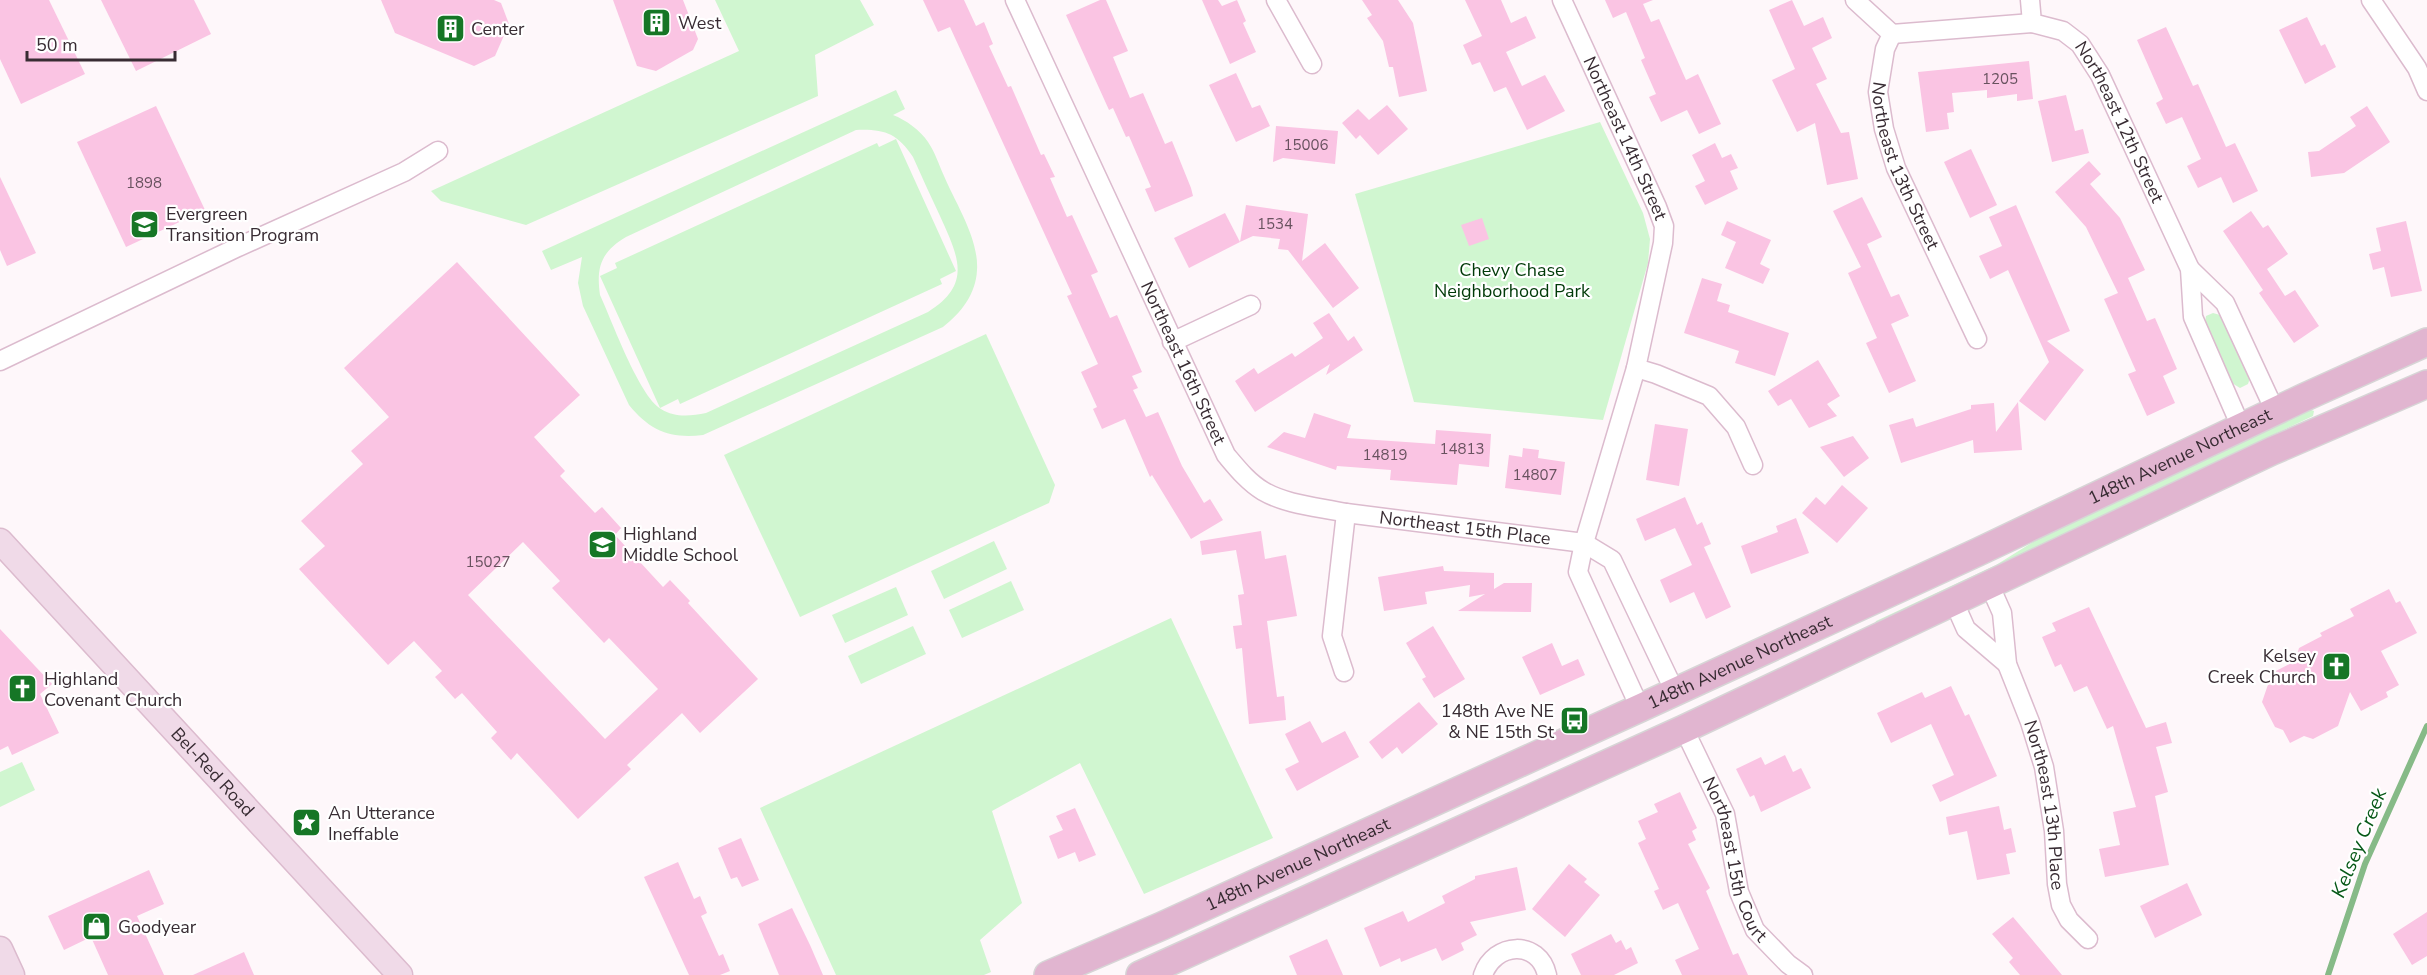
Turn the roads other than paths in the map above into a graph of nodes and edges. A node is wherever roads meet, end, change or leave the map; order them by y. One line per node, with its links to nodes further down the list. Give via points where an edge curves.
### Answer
1 (1015, 0): 15 (street, Northeast 16th Street)
2 (1276, 0): 9 (street)
3 (1562, 0): 18 (street, Northeast 14th Street, via 1664,226)
4 (1856, 0): 8 (street)
5 (2030, 0): 7 (street)
6 (2371, 0): 10 (street)
7 (2032, 23): 8 (street, Northeast 12th Street); 12 (street, Northeast 12th Street, via 2063,31 2080,44 2100,75)
8 (1892, 34): 14 (street, Northeast 13th Street, via 1878,92 1884,129 1896,168)
9 (1312, 64)
10 (2427, 91)
11 (438, 151): 17 (street, via 404,172)
12 (2190, 269): 21 (street, Northeast 12th Street, via 2225,303); 22 (street, Northeast 12th Street, via 2193,317)
13 (1251, 305): 15 (street)
14 (1977, 339)
15 (1172, 342): 25 (street, Northeast 16th Street, via 1226,455 1246,478 1264,492 1287,501)
16 (2427, 342): 20 (main road, 148th Avenue Northeast)
17 (0, 361)
18 (1636, 368): 24 (street, via 1709,396 1736,427); 27 (street, Northeast 14th Street)
19 (2427, 384): 23 (main road, 148th Avenue Northeast)
20 (2305, 396): 21 (main road, 148th Avenue Northeast); 23 (main road, via 2323,401 2322,414)
21 (2275, 411): 22 (main road, 148th Avenue Northeast)
22 (2241, 427): 28 (main road, 148th Avenue Northeast)
23 (2272, 451): 29 (main road, 148th Avenue Northeast)
24 (1753, 465)
25 (1346, 513): 27 (street, Northeast 15th Place); 33 (street, via 1332,636)
26 (0, 541): 42 (main road, Bel-Red Road)
27 (1584, 543): 34 (street, via 1612,560); 35 (street, Northeast 14th Street, via 1578,572)
28 (1944, 568): 31 (main road, via 1868,617 1862,630); 34 (main road, 148th Avenue Northeast)
29 (1990, 586): 30 (main road, 148th Avenue Northeast); 32 (street, Northeast 13th Place, via 2002,613)
30 (1954, 602): 31 (main road, 148th Avenue Northeast); 32 (street, Northeast 13th Place, via 1966,628)
31 (1876, 638): 36 (main road, 148th Avenue Northeast)
32 (2007, 664): 38 (street, Northeast 13th Place, via 2044,767 2061,905 2069,920)
33 (1344, 672)
34 (1675, 692): 35 (main road, 148th Avenue Northeast)
35 (1640, 708): 37 (main road, 148th Avenue Northeast)
36 (1684, 729): 40 (main road, 148th Avenue Northeast); 47 (street, Northeast 15th Court, via 1725,814 1739,892 1755,930)
37 (1162, 926): 43 (main road, 148th Avenue Northeast); 44 (main road, via 1105,961)
38 (2088, 939)
39 (0, 949): 41 (main road)
40 (1143, 974)
41 (12, 975)
42 (400, 975)
43 (1048, 975)
44 (1104, 975)
45 (1483, 975): 46 (street, via 1491,959 1517,949 1534,955)
46 (1547, 975)
47 (1803, 975)

